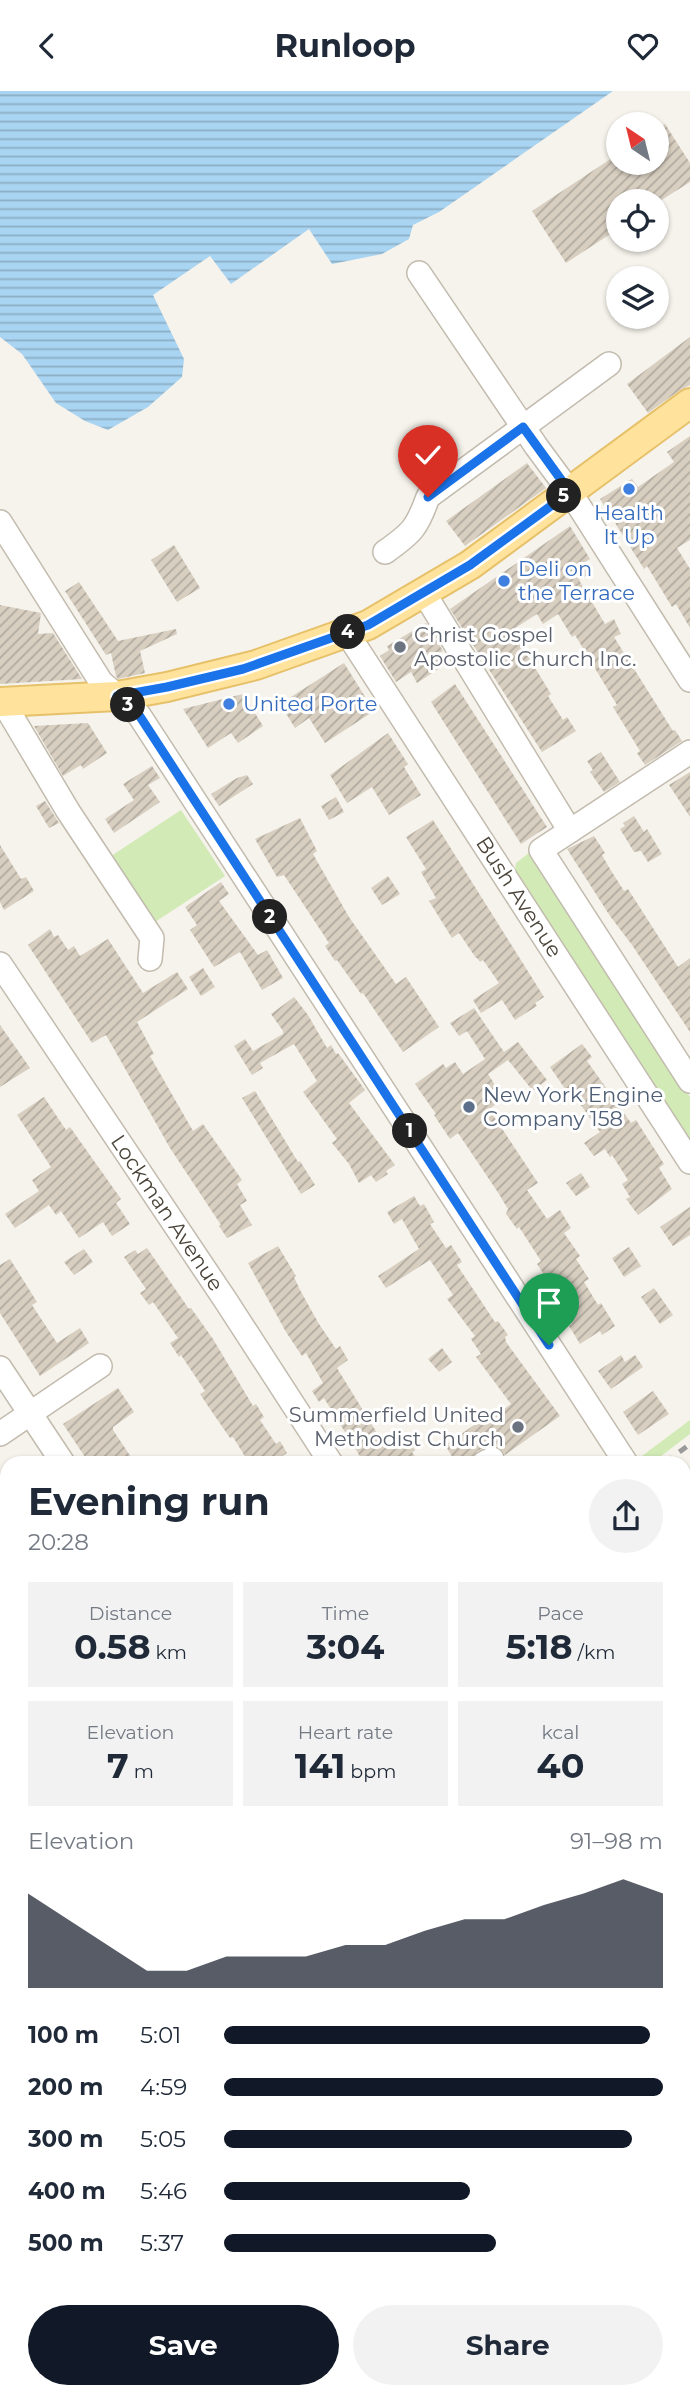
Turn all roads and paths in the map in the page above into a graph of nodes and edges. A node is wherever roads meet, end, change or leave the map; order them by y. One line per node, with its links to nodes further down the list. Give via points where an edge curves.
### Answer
1 (419, 273): 4 (street)
2 (609, 364): 4 (street)
3 (690, 403): 5 (main road)
4 (523, 427): 5 (street); 7 (street, via 428,497 410,535)
5 (570, 492): 8 (main road); 10 (street)
6 (0, 523): 11 (street, via 101,682)
7 (385, 552)
8 (424, 593): 9 (main road); 14 (street)
9 (347, 633): 11 (main road, via 243,669); 18 (street, Bush Avenue)
10 (690, 680)
11 (117, 696): 12 (main road); 25 (street, via 139,715)
12 (2, 702): 15 (street, via 152,938)
13 (690, 752): 14 (street)
14 (570, 831): 17 (street, Bush Avenue, via 541,850)
15 (150, 959)
16 (0, 964): 24 (street, Lockman Avenue)
17 (690, 1081)
18 (690, 1162)
19 (100, 1366): 21 (street)
20 (0, 1367): 21 (street)
21 (31, 1413): 22 (street); 23 (street)
22 (0, 1434)
23 (59, 1456)
24 (326, 1456)
25 (622, 1456)

